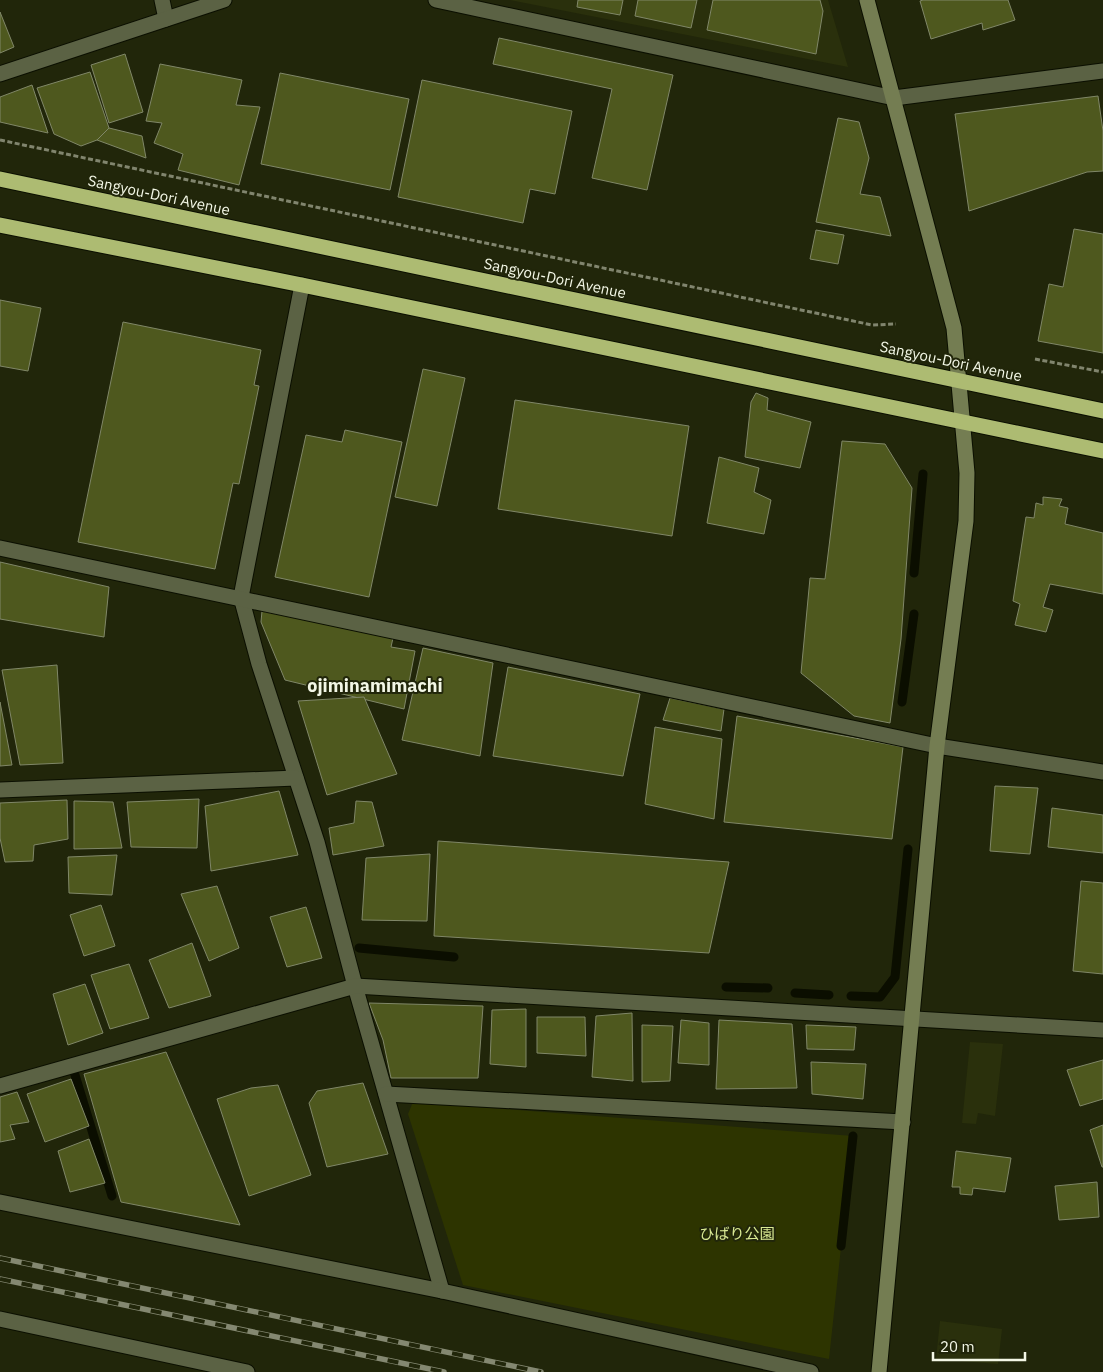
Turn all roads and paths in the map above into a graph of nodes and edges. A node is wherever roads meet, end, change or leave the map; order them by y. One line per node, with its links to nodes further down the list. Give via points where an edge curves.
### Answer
1 (162, 0): 5 (street)
2 (224, 0): 5 (street)
3 (436, 0): 8 (street)
4 (867, 0): 8 (street)
5 (166, 19): 7 (street)
6 (1103, 71): 8 (street)
7 (0, 74)
8 (894, 98): 16 (street, via 954,328)
9 (0, 140): 13 (path, via 872,325)
10 (0, 179): 16 (highway, Sangyou-Dori Avenue)
11 (0, 225): 12 (highway)
12 (302, 285): 18 (highway); 21 (street)
13 (896, 324)
14 (1035, 359): 15 (path)
15 (1103, 372)
16 (960, 381): 17 (highway, Sangyou-Dori Avenue); 18 (street)
17 (1103, 411)
18 (964, 423): 19 (highway); 22 (street, via 966,521)
19 (1103, 451)
20 (0, 548): 21 (street)
21 (241, 597): 22 (street); 24 (street)
22 (937, 746): 23 (street); 27 (street)
23 (1103, 772)
24 (296, 778): 25 (street); 26 (street, via 317,842)
25 (0, 790)
26 (355, 986): 27 (street); 29 (street); 30 (street)
27 (913, 1020): 28 (street); 31 (street)
28 (1103, 1030)
29 (0, 1086)
30 (386, 1094): 31 (street); 33 (street)
31 (903, 1122): 37 (street)
32 (0, 1202): 33 (street)
33 (442, 1291): 36 (street)
34 (0, 1319): 35 (street)
35 (247, 1372)
36 (811, 1372)
37 (879, 1372)

